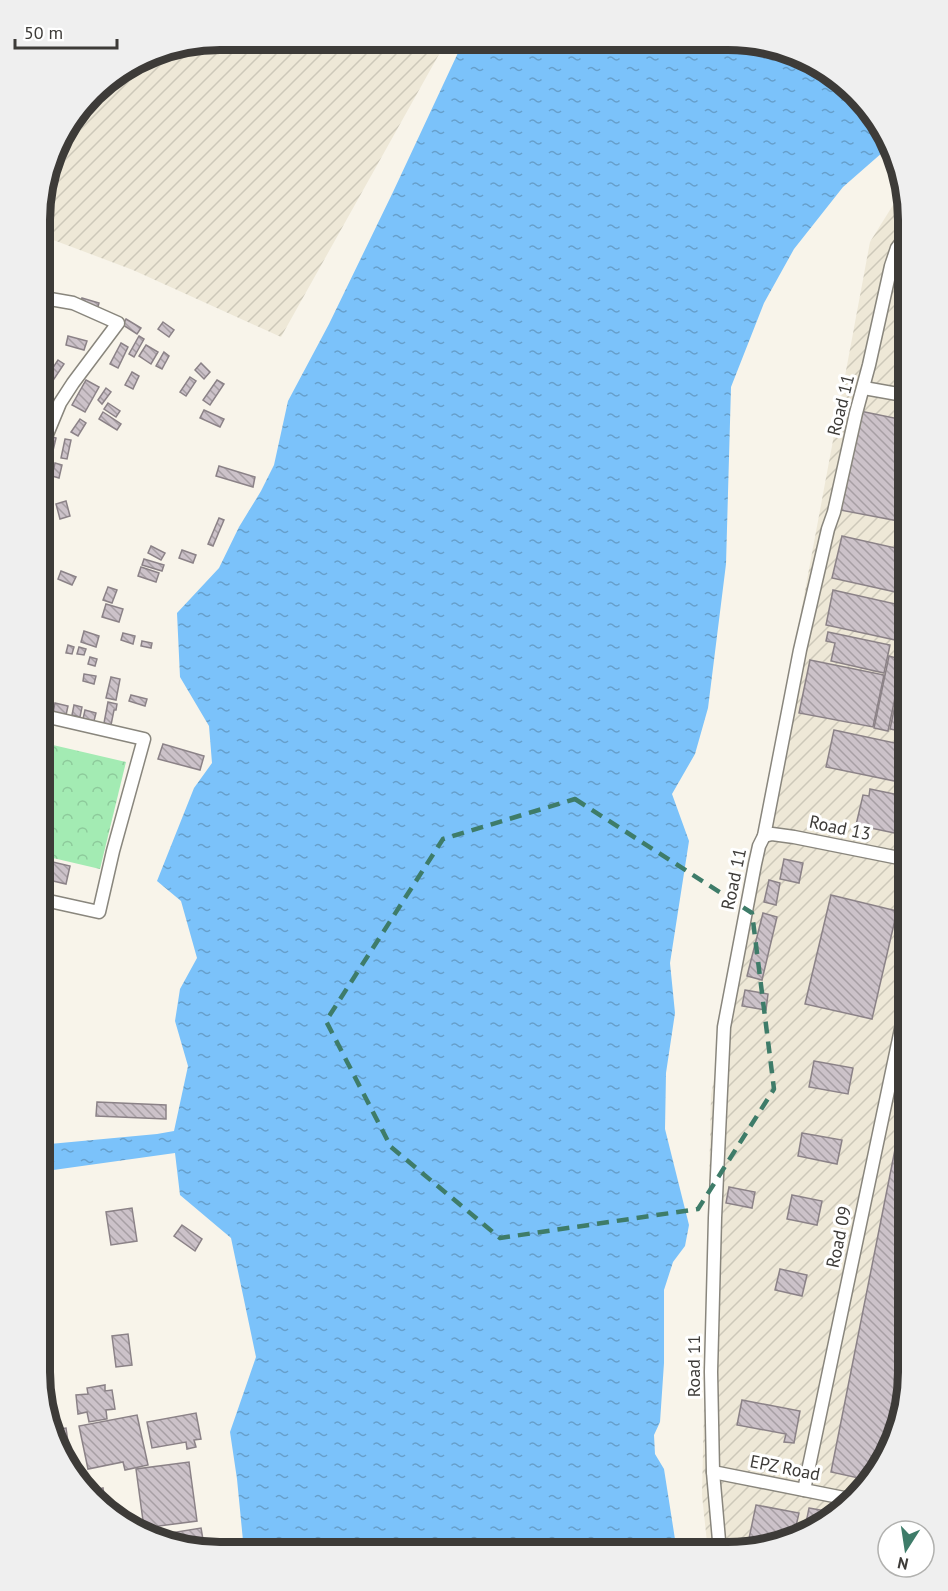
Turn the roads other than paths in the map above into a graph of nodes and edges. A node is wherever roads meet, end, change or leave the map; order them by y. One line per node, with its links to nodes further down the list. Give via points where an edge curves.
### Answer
1 (898, 247): 3 (street, Road 11)
2 (49, 299): 5 (street, via 73,303 118,323 60,403)
3 (864, 387): 4 (street); 7 (street, Road 11, via 810,607)
4 (898, 394)
5 (49, 430)
6 (49, 717): 9 (street, via 144,739 99,912)
7 (764, 836): 8 (street, Road 13, via 794,837); 11 (street, Road 11, via 724,1026 711,1372)
8 (898, 858)
9 (49, 901)
10 (898, 1043): 12 (street, Road 09)
11 (714, 1473): 12 (street, EPZ Road); 14 (street, Road 11)
12 (804, 1490): 13 (street, EPZ Road)
13 (842, 1498)
14 (719, 1542)

